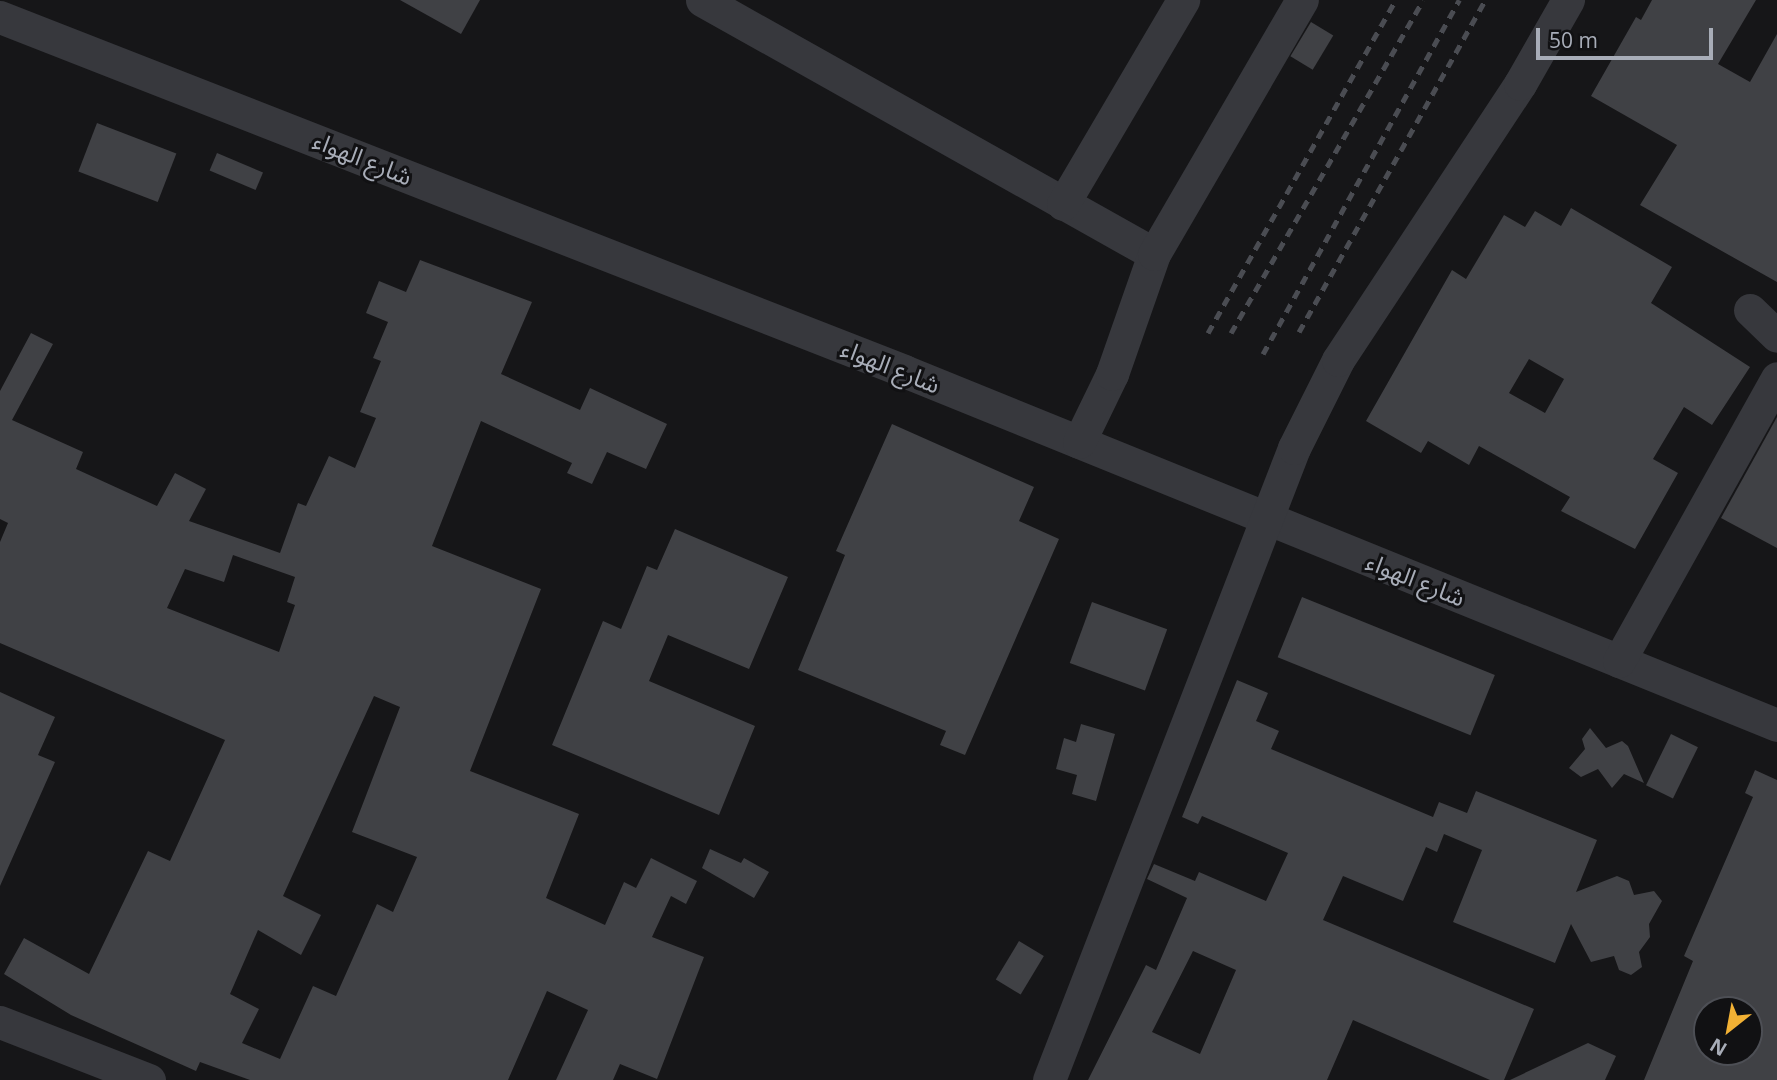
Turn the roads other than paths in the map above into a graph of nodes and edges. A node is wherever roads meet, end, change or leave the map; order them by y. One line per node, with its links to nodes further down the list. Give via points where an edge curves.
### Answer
1 (702, 0): 6 (street)
2 (1183, 0): 6 (street)
3 (1302, 0): 7 (street)
4 (1568, 0): 12 (street, via 1520,84 1338,360 1294,448)
5 (0, 17): 11 (street, شارع الهواء)
6 (1063, 204): 7 (street)
7 (1154, 254): 11 (street, via 1112,374)
8 (1750, 310): 9 (street)
9 (1777, 336)
10 (1777, 378): 13 (street)
11 (1079, 442): 12 (street, شارع الهواء)
12 (1264, 528): 13 (street, شارع الهواء); 17 (street)
13 (1619, 661): 14 (street, شارع الهواء)
14 (1777, 725)
15 (0, 1021): 16 (street)
16 (149, 1080)
17 (1049, 1080)

